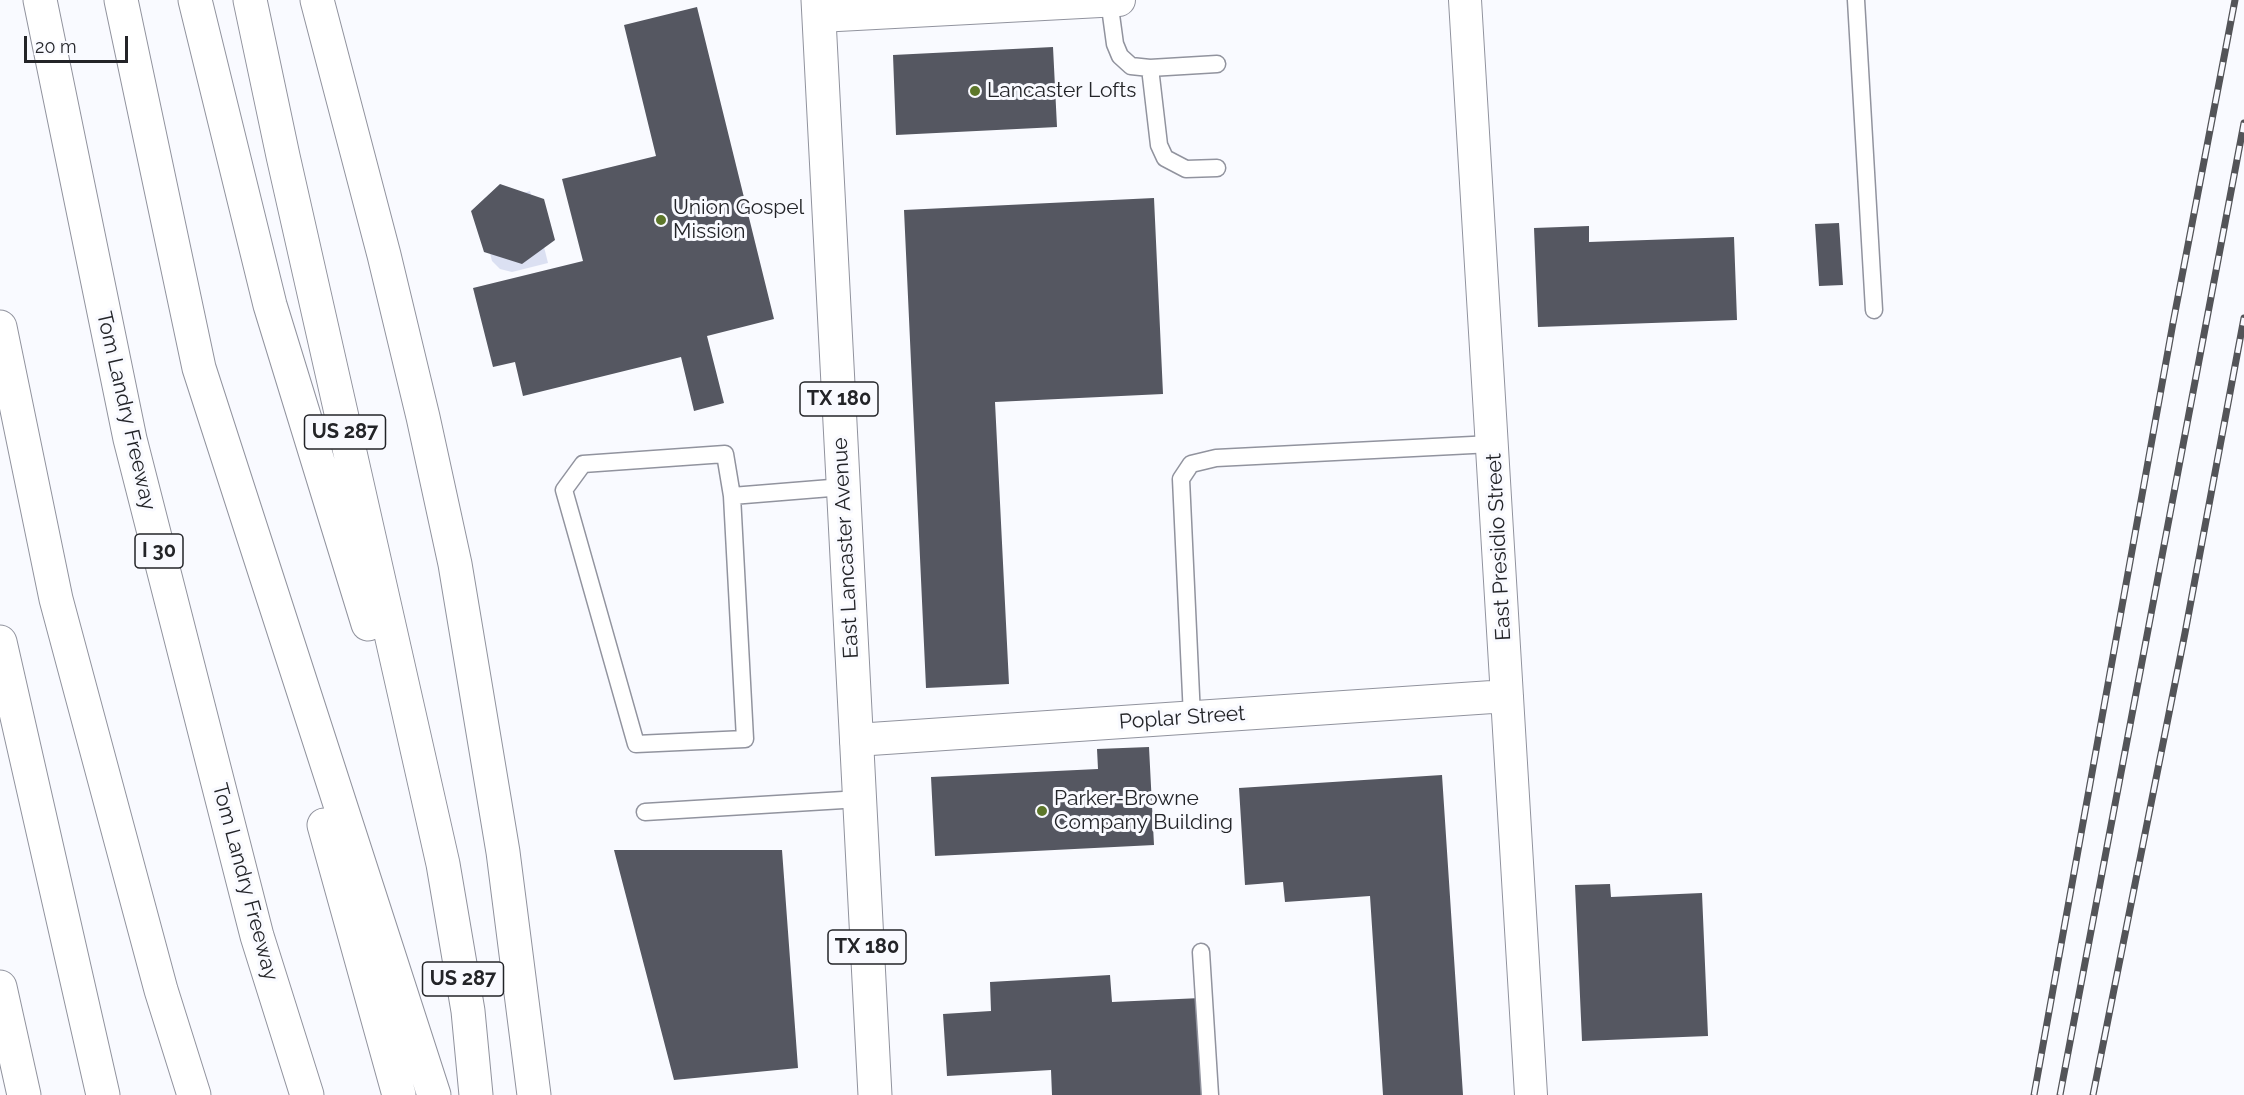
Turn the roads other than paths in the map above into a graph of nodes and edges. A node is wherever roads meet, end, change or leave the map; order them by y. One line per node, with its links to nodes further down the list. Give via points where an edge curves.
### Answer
1 (40, 0): 32 (main road, Tom Landry Freeway / I 30, via 130,439 257,936)
2 (121, 0): 16 (main road)
3 (195, 0): 26 (main road, via 270,305)
4 (250, 0): 26 (main road, US 287)
5 (317, 0): 36 (main road, via 392,290 455,564 503,852)
6 (1109, 0): 7 (street); 10 (street); 12 (lane, via 1120,56 1131,66)
7 (1119, 0)
8 (1465, 0): 17 (street, East Presidio Street)
9 (1856, 0): 14 (lane)
10 (818, 8): 18 (main road, East Lancaster Avenue / TX 180)
11 (1217, 64): 12 (lane)
12 (1150, 68): 13 (lane, via 1159,145 1165,158 1186,169)
13 (1217, 168)
14 (1874, 310)
15 (0, 327): 31 (main road, via 56,599 161,990)
16 (199, 368): 33 (main road); 34 (main road)
17 (1492, 444): 21 (street, East Presidio Street); 22 (lane, via 1216,458 1191,464 1181,479)
18 (843, 487): 19 (lane); 23 (main road, East Lancaster Avenue / TX 180)
19 (732, 496): 19 (lane, via 745,739 636,744 564,490 584,464 725,454)
20 (0, 642): 30 (main road)
21 (1507, 696): 22 (street, Poplar Street); 39 (street, East Presidio Street)
22 (1192, 717): 23 (street, Poplar Street)
23 (856, 740): 24 (main road, East Lancaster Avenue / TX 180)
24 (860, 799): 25 (lane); 37 (main road, East Lancaster Avenue / TX 180)
25 (645, 812)
26 (443, 864): 35 (main road, US 287, via 468,1011)
27 (1200, 952): 38 (lane)
28 (0, 987): 29 (main road)
29 (24, 1095)
30 (103, 1095)
31 (194, 1095)
32 (308, 1095)
33 (399, 1095)
34 (434, 1095)
35 (476, 1095)
36 (534, 1095)
37 (875, 1095)
38 (1210, 1095)
39 (1531, 1095)

